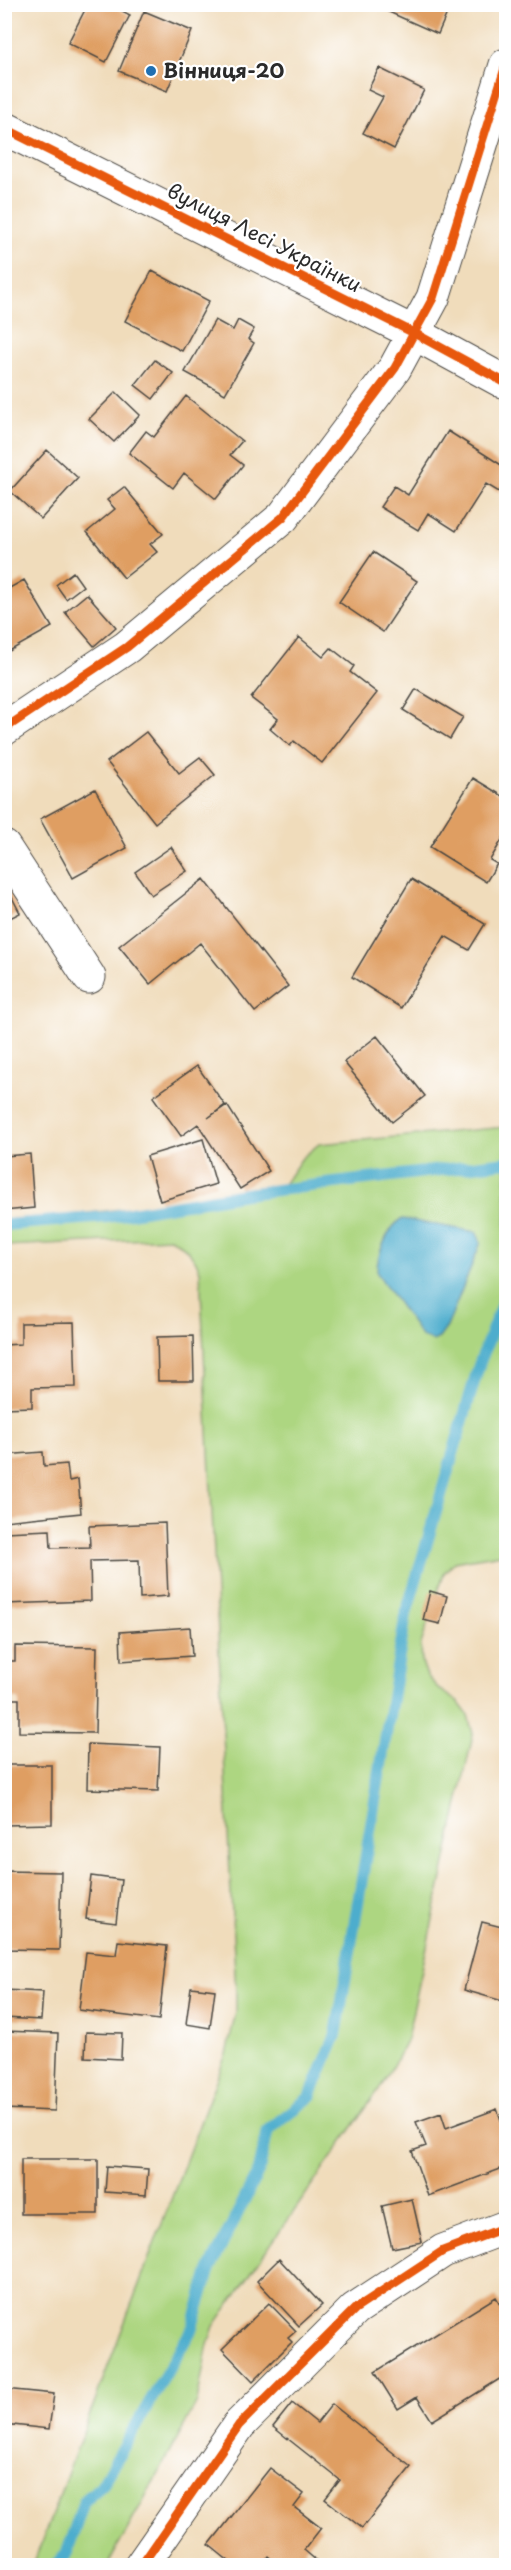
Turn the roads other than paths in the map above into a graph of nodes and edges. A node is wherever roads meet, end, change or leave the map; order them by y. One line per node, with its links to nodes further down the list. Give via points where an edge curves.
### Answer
1 (507, 65): 3 (street, via 433,298)
2 (4, 128): 3 (street, вулиця Лесі Українки)
3 (414, 333): 4 (street, вулиця Лесі Українки); 5 (street, via 395,368 283,517 127,647)
4 (507, 382)
5 (4, 729)
6 (4, 847): 7 (street)
7 (89, 977)
8 (507, 2227): 9 (street, via 443,2251 355,2308 239,2425)
9 (141, 2565)

